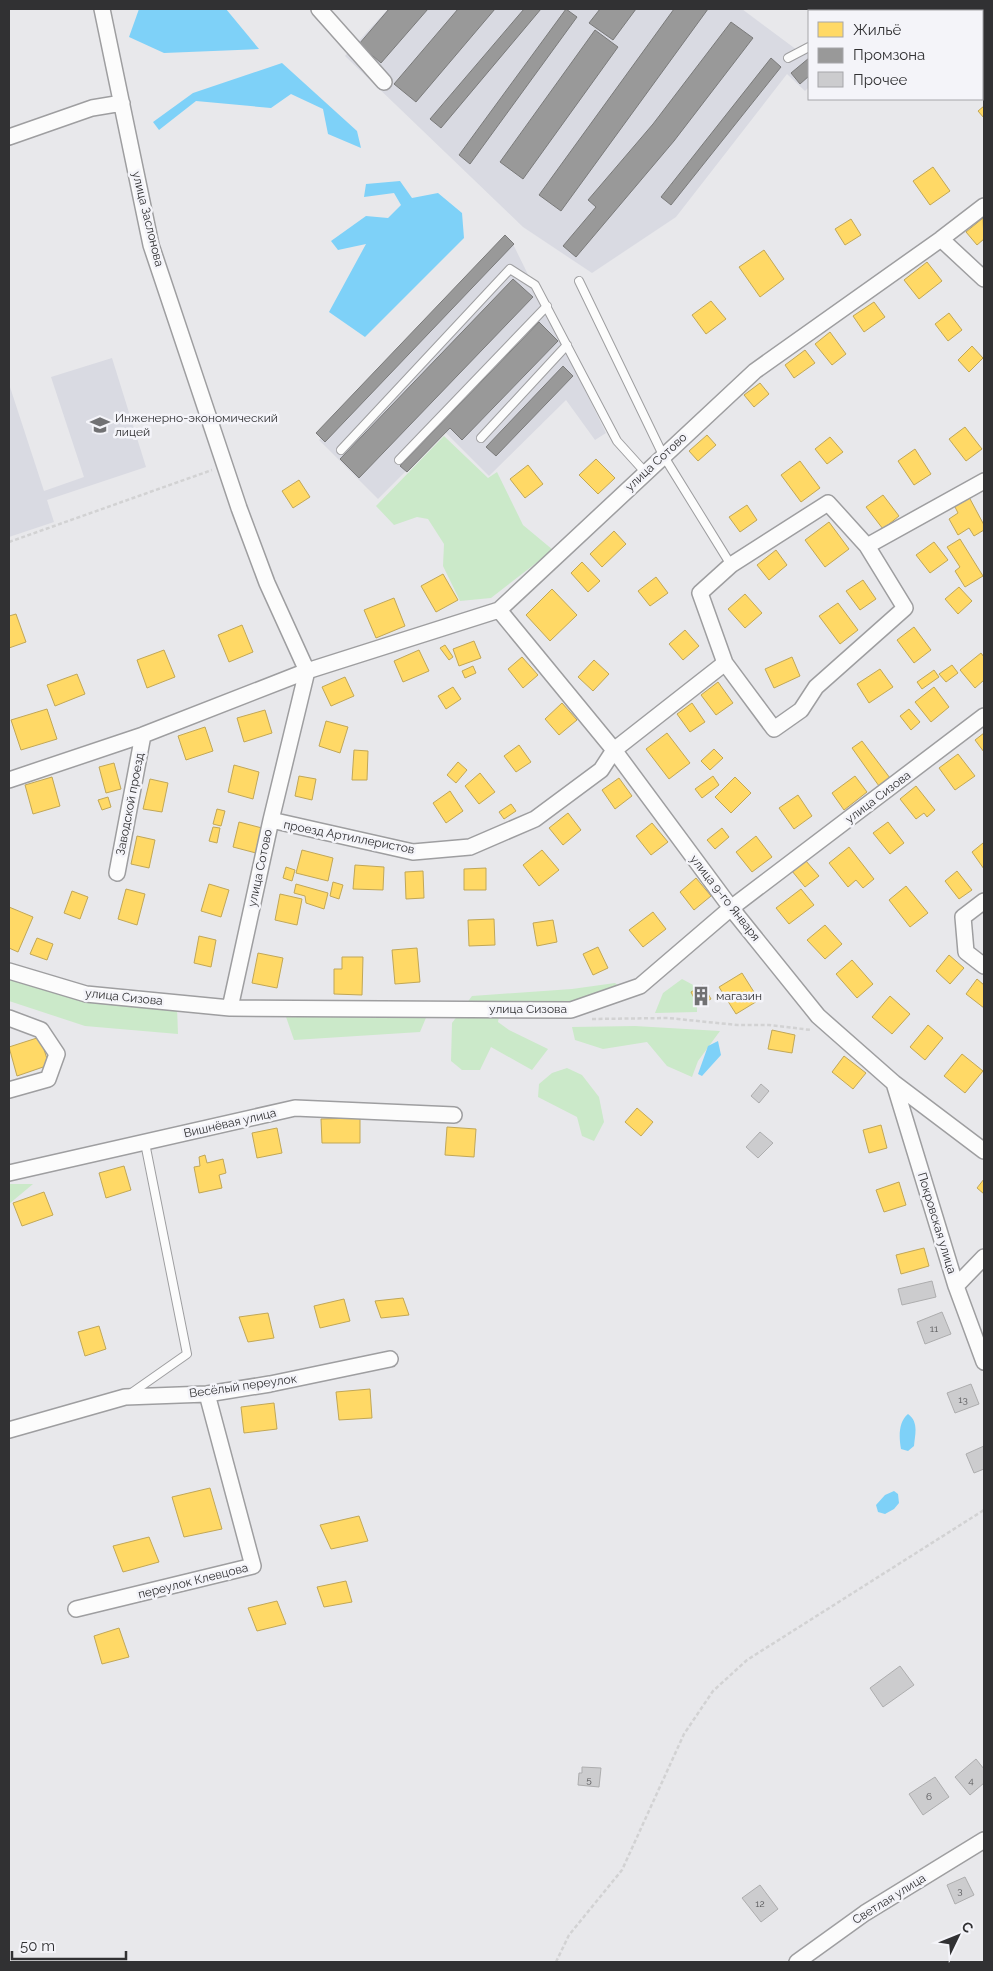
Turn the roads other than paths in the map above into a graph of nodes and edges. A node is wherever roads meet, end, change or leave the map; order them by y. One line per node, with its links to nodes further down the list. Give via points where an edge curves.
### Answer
1 (102, 9): 6 (street, улица Заслонова)
2 (319, 9): 5 (street)
3 (808, 48): 4 (lane)
4 (788, 58)
5 (384, 82)
6 (122, 102): 7 (street, via 92,108); 24 (street, улица Заслонова, via 151,245 267,583)
7 (9, 137)
8 (984, 206): 9 (street, улица Сотово)
9 (941, 239): 10 (street); 16 (street, улица Сотово, via 754,371)
10 (984, 279)
11 (579, 281): 16 (lane)
12 (547, 306): 13 (lane); 15 (lane, via 536,285 510,269); 17 (lane)
13 (567, 345): 14 (lane); 18 (lane, via 618,440)
14 (481, 438)
15 (341, 450)
16 (663, 455): 18 (street, улица Сотово); 21 (lane)
17 (399, 460)
18 (645, 472): 22 (street, улица Сотово)
19 (984, 481): 20 (street)
20 (867, 546): 21 (street, via 828,503); 23 (street, via 905,608 816,687 801,710 774,729)
21 (731, 565): 23 (street, via 700,593)
22 (499, 610): 24 (street, улица Сотово); 27 (street, улица 9-го Января)
23 (725, 663): 27 (street, проезд Артиллеристов)
24 (307, 671): 26 (street, улица Сотово); 29 (street, улица Сотово)
25 (984, 716): 32 (street, улица Сизова)
26 (143, 735): 28 (street, улица Сотово); 30 (street, Заводской проезд)
27 (614, 750): 29 (street, проезд Артиллеристов, via 601,770 535,819 470,847 413,852); 32 (street, улица 9-го Января)
28 (9, 780)
29 (271, 820): 35 (street, улица Сотово)
30 (117, 873)
31 (984, 901): 33 (street, via 963,917 966,952)
32 (731, 908): 35 (street, улица Сизова, via 640,986 571,1010); 37 (street, улица 9-го Января, via 818,1016)
33 (984, 966)
34 (9, 970): 35 (street, улица Сизова, via 86,994)
35 (230, 1008)
36 (9, 1018): 38 (street, via 41,1030 57,1054 48,1079)
37 (894, 1083): 41 (street, улица 9-го Января); 44 (street, Покровская улица)
38 (9, 1090)
39 (454, 1115): 40 (street, Вишнёвая улица, via 294,1108)
40 (145, 1143): 42 (street, Вишнёвая улица); 48 (lane, via 187,1354)
41 (984, 1152)
42 (9, 1173)
43 (984, 1257): 44 (street)
44 (956, 1286): 46 (street, Покровская улица)
45 (390, 1360): 47 (street, Весёлый переулок)
46 (984, 1362)
47 (208, 1394): 48 (street, Весёлый переулок); 50 (street, переулок Клевцова, via 253,1566)
48 (125, 1397): 49 (street, Весёлый переулок)
49 (9, 1430)
50 (76, 1609)
51 (984, 1840): 52 (street, Светлая улица, via 865,1914)
52 (796, 1962)

